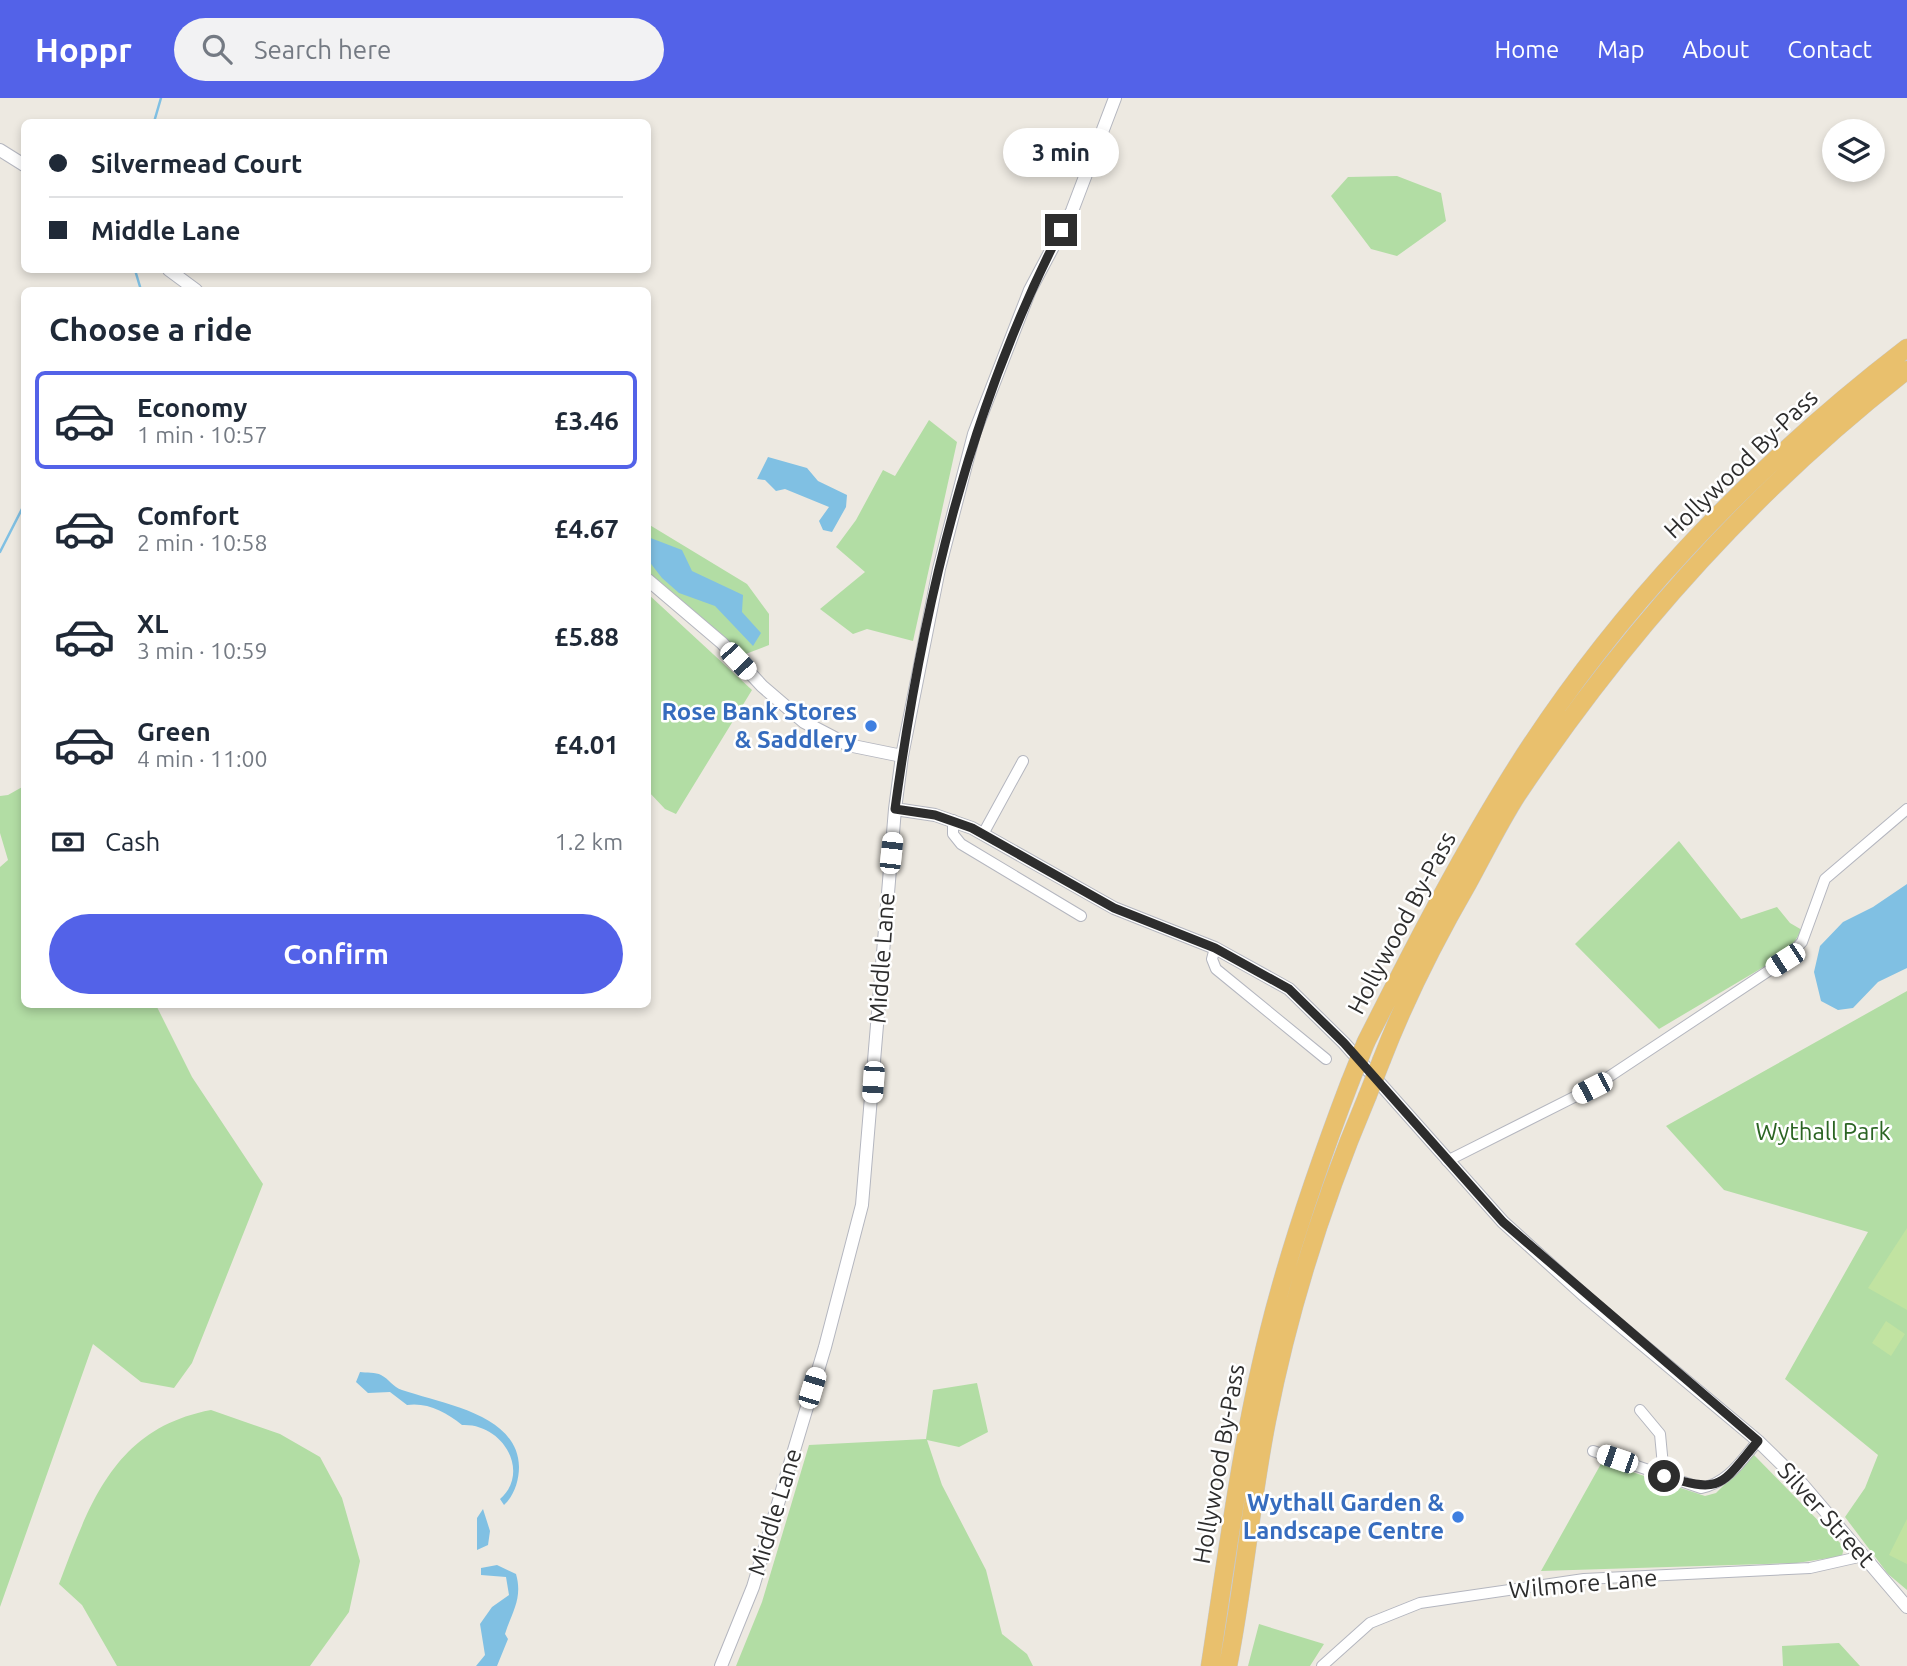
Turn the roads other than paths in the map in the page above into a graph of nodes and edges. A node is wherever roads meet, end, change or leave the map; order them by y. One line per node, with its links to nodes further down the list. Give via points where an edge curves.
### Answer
1 (1115, 98): 9 (street, Middle Lane, via 1072,211 1030,290 974,434 939,569)
2 (0, 150): 3 (street)
3 (21, 163)
4 (173, 273): 5 (street)
5 (192, 287)
6 (1907, 348): 26 (highway, Hollywood By-Pass, bridge, via 1747,487 1616,629 1505,785 1426,924 1366,1042 1303,1210 1250,1419)
7 (1907, 370): 27 (highway, Hollywood By-Pass, bridge, via 1758,500 1639,631 1516,797 1404,1001 1318,1219 1284,1343 1267,1420)
8 (651, 583): 9 (street, via 804,722 848,745)
9 (902, 756): 11 (street, Middle Lane)
10 (1023, 761): 14 (street)
11 (895, 809): 13 (street, Silver Street); 25 (street, Middle Lane, via 862,1205 753,1587)
12 (1907, 809): 18 (street, via 1825,878 1802,942 1785,960 1592,1088)
13 (953, 820): 14 (street, Silver Street); 15 (street, via 953,834 961,844)
14 (983, 834): 16 (street, Silver Street, via 1114,908)
15 (1082, 916)
16 (1215, 948): 17 (street, via 1212,959 1216,969); 18 (street, Silver Street, via 1289,989 1344,1043)
17 (1326, 1059)
18 (1447, 1161): 20 (street, Silver Street, via 1503,1222)
19 (1640, 1410): 22 (street, via 1660,1434)
20 (1758, 1441): 22 (street, via 1716,1485 1702,1488); 23 (street, Silver Street)
21 (1593, 1451): 22 (street)
22 (1664, 1476)
23 (1863, 1556): 24 (street, Silver Street); 28 (street, Wilmore Lane, via 1810,1569 1584,1580 1420,1603 1370,1623)
24 (1907, 1607)
25 (721, 1666)
26 (1210, 1666)
27 (1228, 1666)
28 (1322, 1666)

